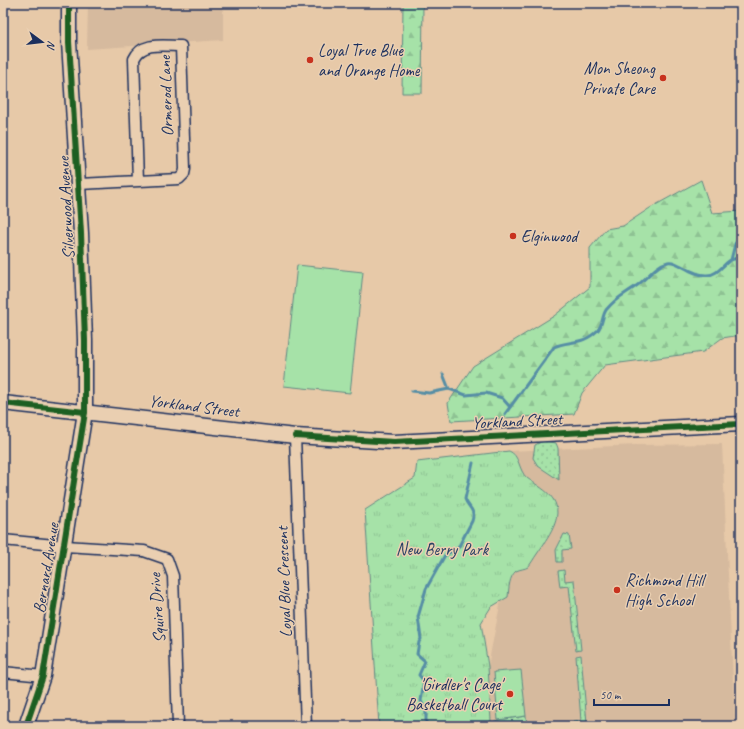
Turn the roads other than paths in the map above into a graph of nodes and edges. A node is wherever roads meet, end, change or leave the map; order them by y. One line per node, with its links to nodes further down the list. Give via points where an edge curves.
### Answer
1 (69, 3): 3 (street, Silverwood Avenue, via 69,42)
2 (138, 181): 2 (street, Ormerod Lane, via 179,179 185,171 181,46 144,48 134,59); 3 (street, Ormerod Lane)
3 (79, 184): 5 (street, Silverwood Avenue, via 85,340)
4 (3, 403): 5 (street, Yorkland Street)
5 (84, 412): 7 (street, Yorkland Street); 9 (street, Bernard Avenue)
6 (741, 424): 7 (street, Yorkland Street, via 394,442)
7 (295, 436): 14 (street, Loyal Blue Crescent)
8 (3, 540): 9 (street, Squire Drive)
9 (65, 546): 11 (street, Bernard Avenue); 13 (street, Squire Drive, via 144,551 167,559 173,576)
10 (3, 672): 11 (street)
11 (43, 676): 12 (street, Bernard Avenue)
12 (26, 726)
13 (178, 726)
14 (306, 726)

